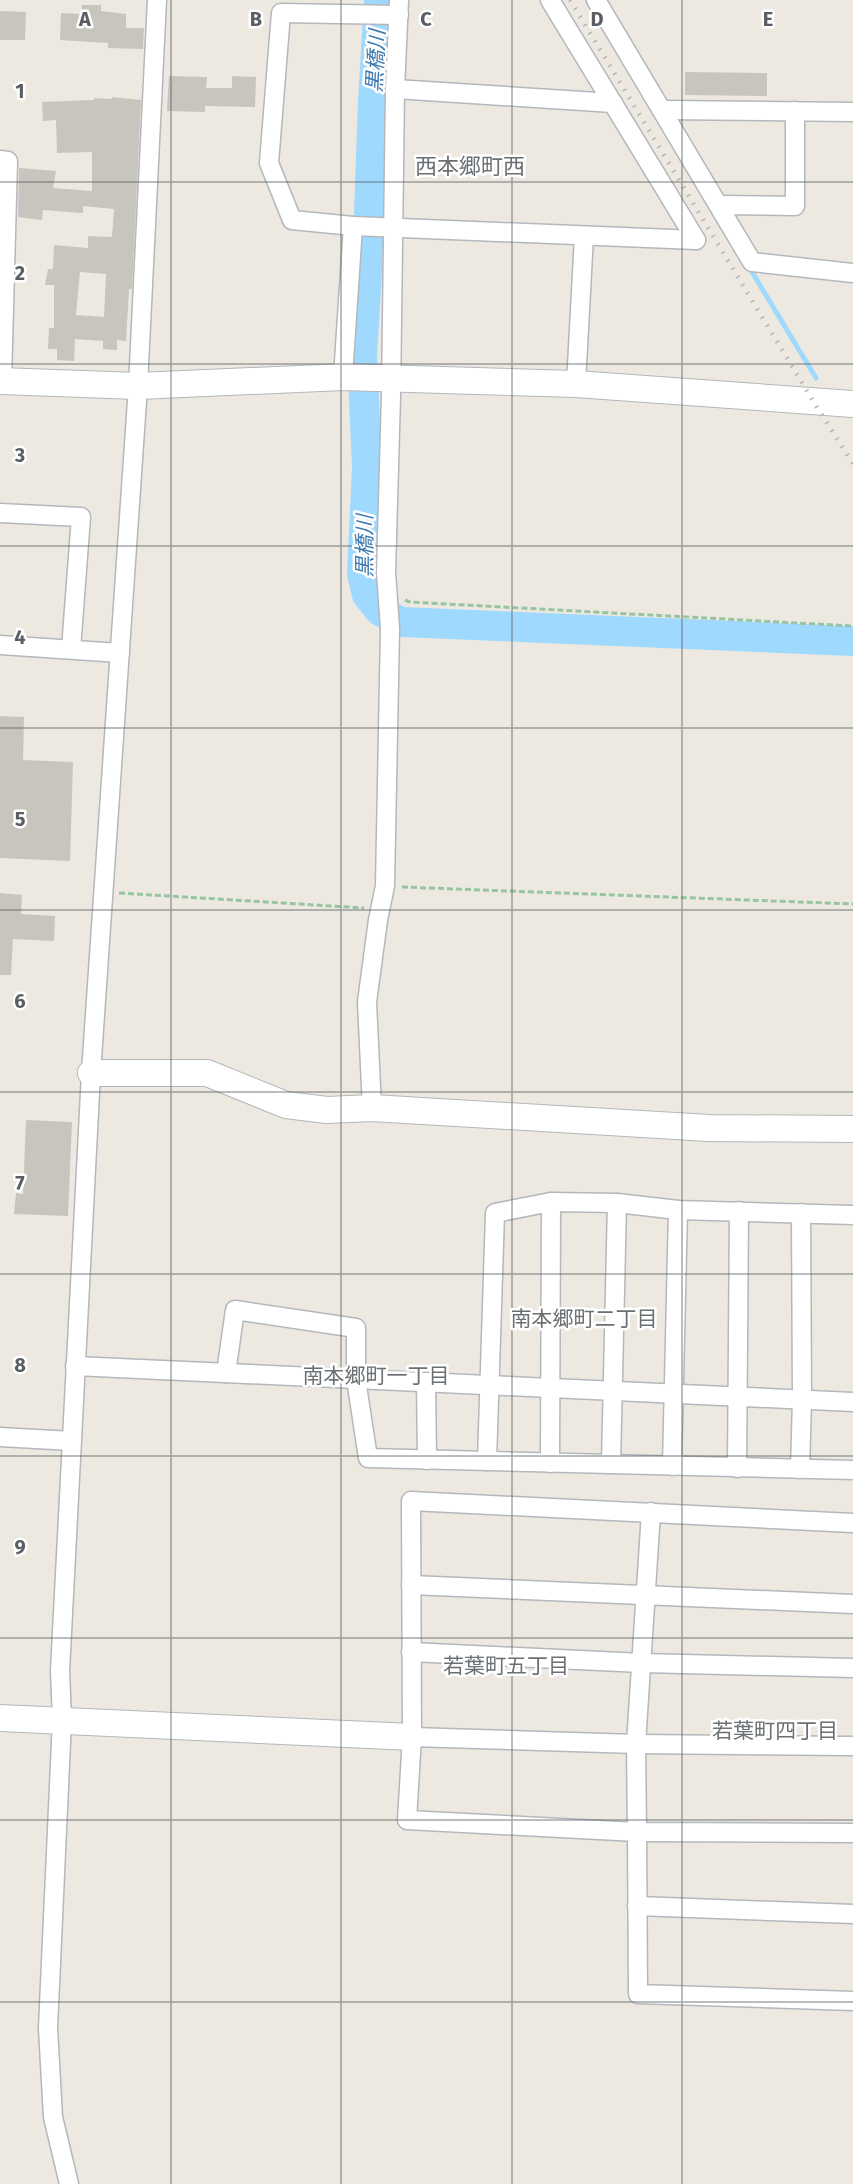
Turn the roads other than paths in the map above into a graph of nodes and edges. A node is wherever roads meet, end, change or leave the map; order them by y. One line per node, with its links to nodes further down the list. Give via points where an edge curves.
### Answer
1 (157, 0): 20 (street)
2 (549, 0): 6 (street)
3 (596, 0): 7 (street)
4 (399, 8): 5 (street); 12 (street, via 281,13 268,163 292,220)
5 (395, 89): 6 (street); 13 (street)
6 (613, 103): 14 (street, via 696,240)
7 (664, 110): 8 (street); 11 (street)
8 (795, 111): 9 (street); 11 (street, via 795,206)
9 (853, 112)
10 (0, 160): 18 (street, via 8,161)
11 (719, 205): 15 (street, via 752,262)
12 (353, 226): 13 (street); 16 (street)
13 (392, 227): 14 (street); 17 (street)
14 (584, 236): 19 (street)
15 (853, 273)
16 (343, 377): 17 (street); 20 (street)
17 (390, 378): 19 (street); 27 (street, via 385,886 368,1002)
18 (1, 381): 20 (street)
19 (576, 384): 21 (street)
20 (138, 386): 25 (street)
21 (853, 404)
22 (0, 513): 24 (street, via 81,517)
23 (0, 645): 24 (street)
24 (71, 649): 25 (street)
25 (120, 652): 26 (street)
26 (91, 1073): 27 (street, via 207,1074 286,1105 327,1110); 35 (street)
27 (372, 1108): 28 (street, via 709,1128)
28 (853, 1129)
29 (551, 1202): 30 (street); 39 (street, via 495,1213); 40 (street)
30 (617, 1203): 31 (street); 41 (street)
31 (678, 1210): 32 (street); 42 (street)
32 (739, 1212): 33 (street); 43 (street)
33 (801, 1213): 34 (street); 44 (street)
34 (853, 1215)
35 (75, 1366): 36 (street); 47 (street)
36 (226, 1373): 37 (street); 37 (street, via 236,1310 356,1328)
37 (356, 1379): 38 (street); 48 (street, via 368,1458)
38 (426, 1382): 39 (street); 48 (street)
39 (490, 1385): 40 (street); 49 (street)
40 (550, 1388): 41 (street); 50 (street)
41 (613, 1391): 42 (street); 51 (street)
42 (672, 1394): 43 (street); 52 (street)
43 (737, 1397): 44 (street); 53 (street)
44 (802, 1400): 45 (street); 54 (street)
45 (853, 1402)
46 (0, 1437): 47 (street)
47 (72, 1441): 65 (street, via 60,1671)
48 (427, 1460): 49 (street)
49 (487, 1461): 50 (street)
50 (550, 1463): 51 (street)
51 (611, 1464): 52 (street)
52 (672, 1466): 53 (street)
53 (737, 1468): 54 (street)
54 (800, 1469): 55 (street)
55 (853, 1470)
56 (651, 1512): 57 (street); 58 (street, via 411,1501); 59 (street)
57 (853, 1523)
58 (411, 1586): 59 (street); 61 (street)
59 (646, 1596): 60 (street); 62 (street)
60 (853, 1604)
61 (411, 1652): 62 (street); 66 (street)
62 (642, 1662): 63 (street); 67 (street)
63 (853, 1668)
64 (0, 1718): 65 (street)
65 (62, 1720): 66 (street); 74 (street, via 48,2028 53,2117)
66 (412, 1737): 67 (street); 69 (street, via 407,1820)
67 (636, 1744): 68 (street); 69 (street)
68 (853, 1746)
69 (637, 1832): 70 (street); 71 (street)
70 (853, 1833)
71 (637, 1906): 72 (street); 73 (street, via 638,1994)
72 (853, 1914)
73 (853, 2001)
74 (68, 2183)

